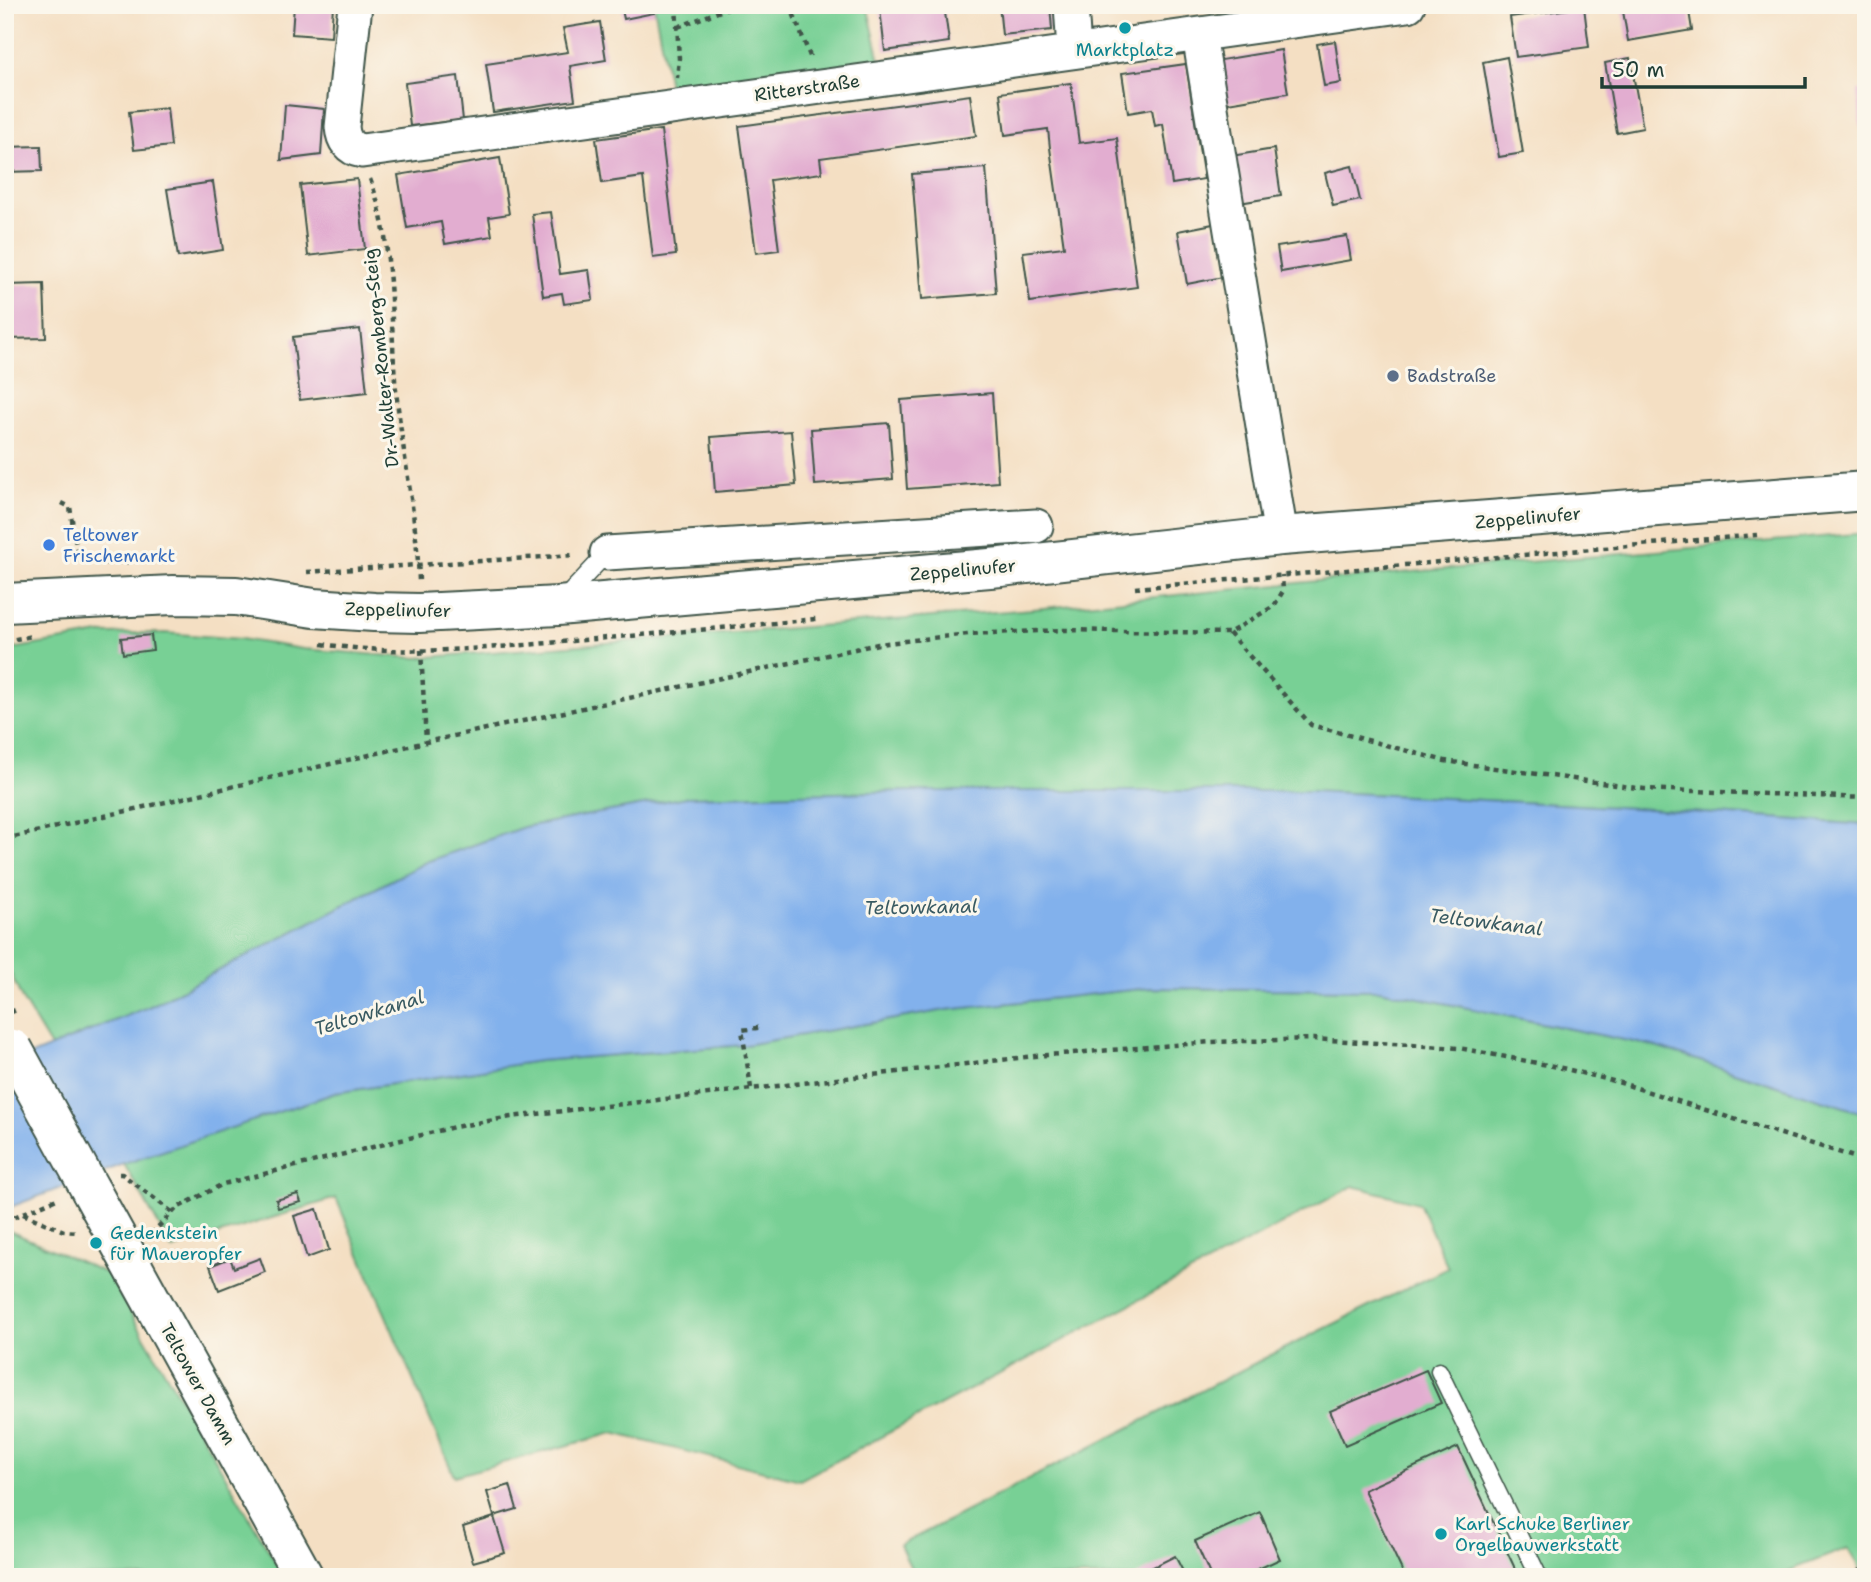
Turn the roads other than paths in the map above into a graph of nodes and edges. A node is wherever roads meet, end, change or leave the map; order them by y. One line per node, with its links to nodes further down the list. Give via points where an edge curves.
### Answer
1 (355, 5): 5 (street, Ritterstraße, via 342,127 349,145 362,151)
2 (1071, 5): 5 (street)
3 (1408, 5): 4 (street, Ritterstraße)
4 (1199, 35): 5 (street, Ritterstraße); 8 (street)
5 (1074, 51)
6 (1866, 491): 8 (main road, Zeppelinufer)
7 (1036, 526): 9 (street)
8 (1281, 536): 12 (main road, Zeppelinufer, via 1000,567)
9 (607, 553): 12 (lane)
10 (63, 583): 11 (main road, Zeppelinufer); 12 (main road, Zeppelinufer, via 114,596 236,596 314,608 419,613); 13 (main road, Zeppelinufer)
11 (5, 603)
12 (558, 606)
13 (5, 615)
14 (11, 1032): 16 (main road, Teltower Damm, bridge, via 106,1182)
15 (1439, 1371): 17 (lane)
16 (304, 1577)
17 (1539, 1577)

